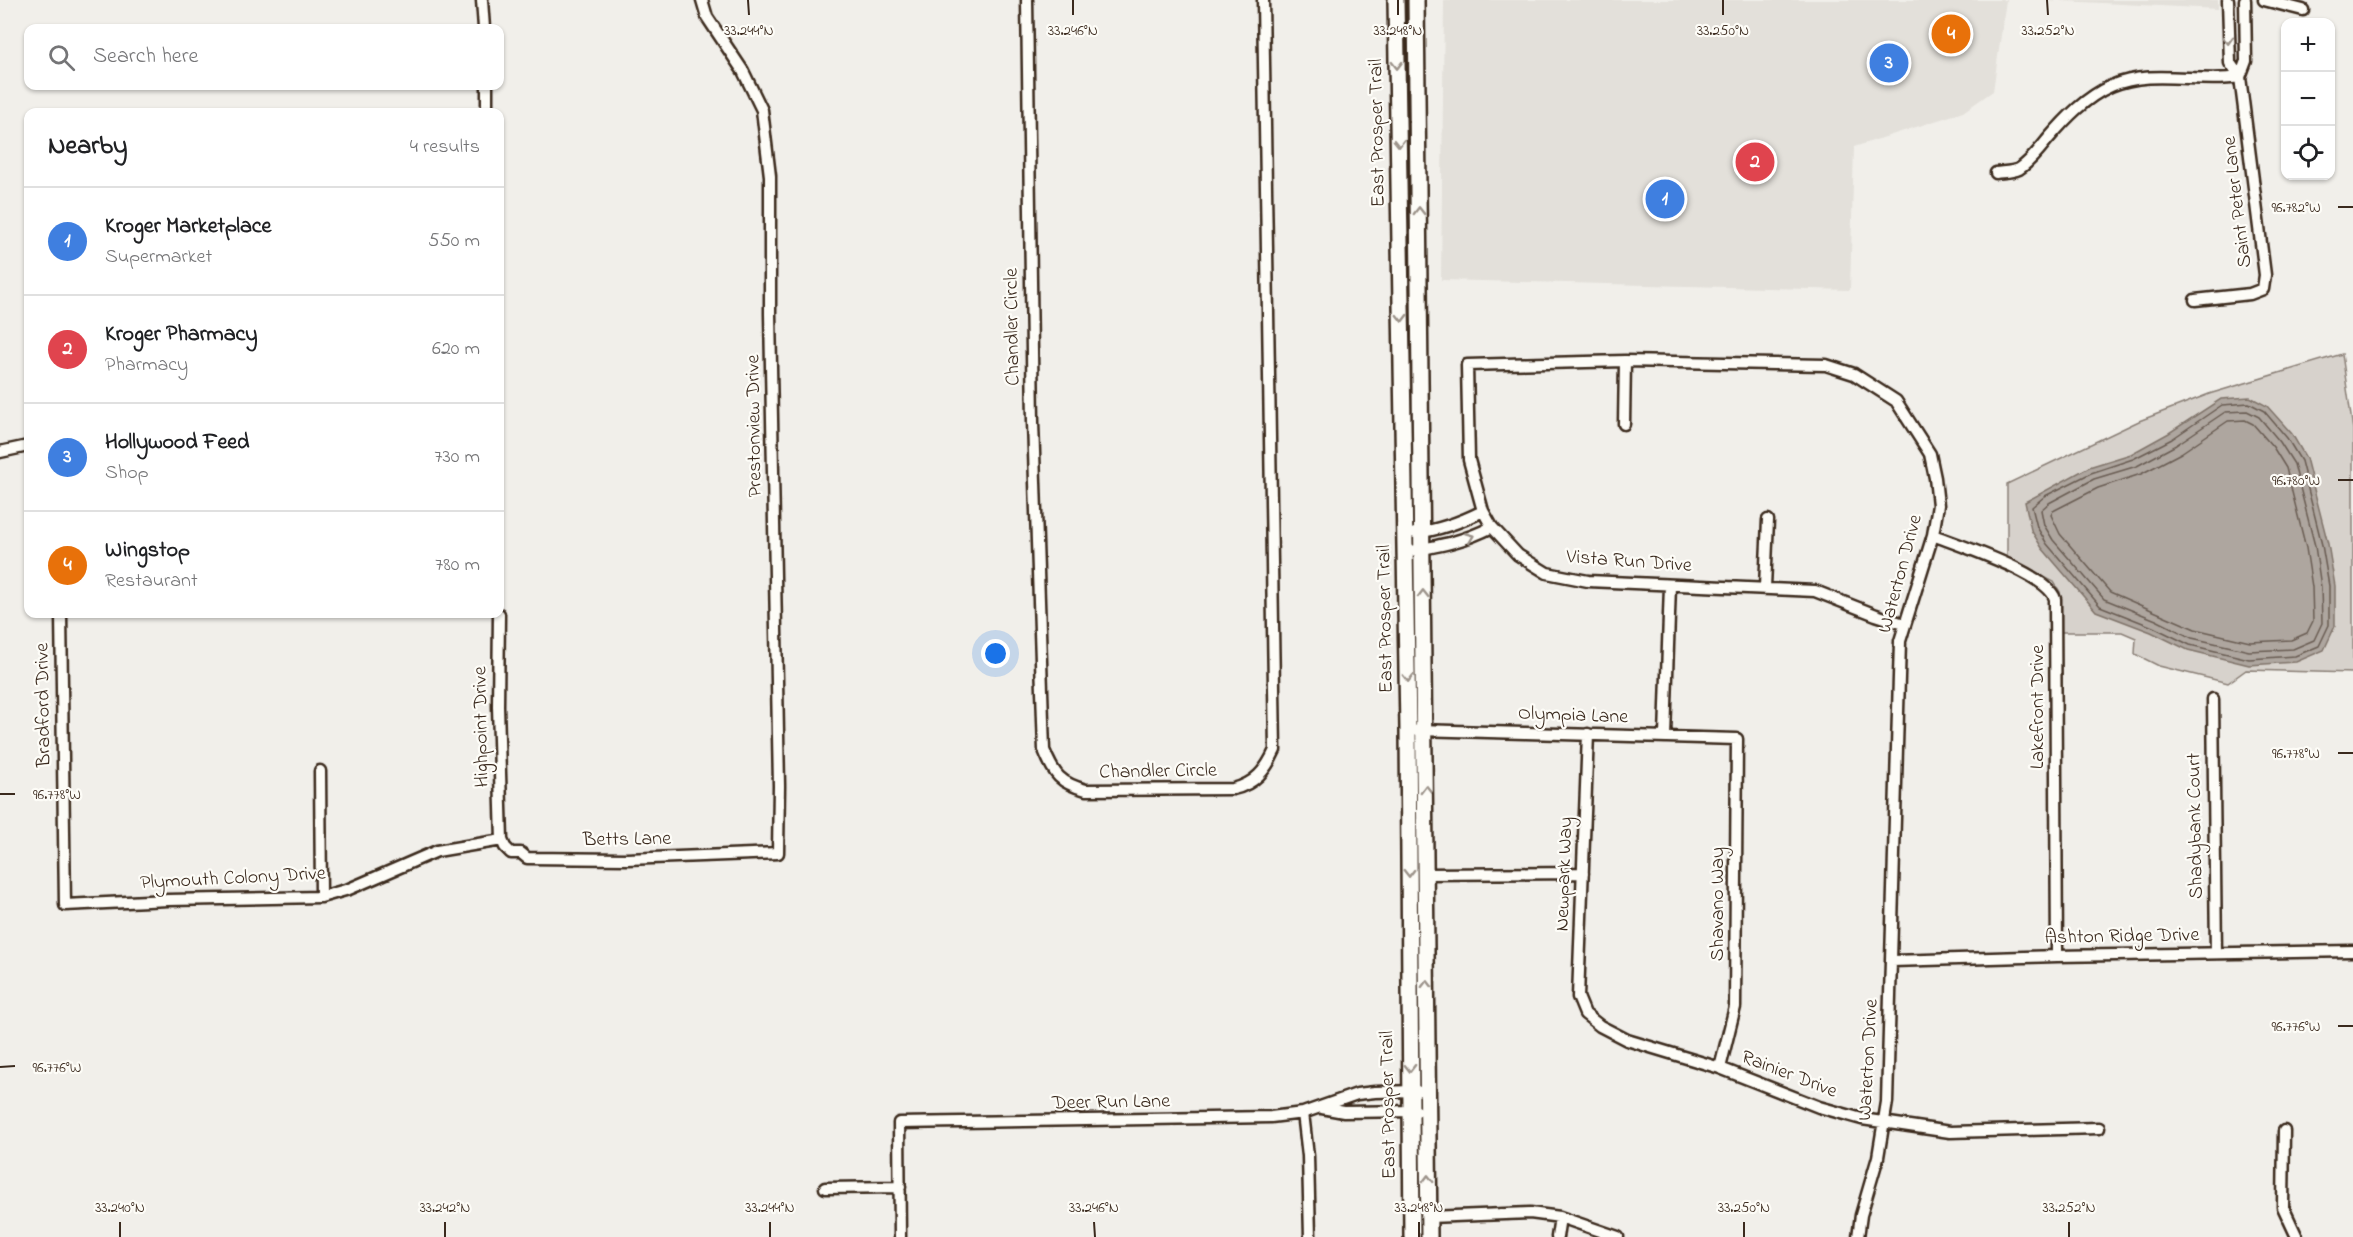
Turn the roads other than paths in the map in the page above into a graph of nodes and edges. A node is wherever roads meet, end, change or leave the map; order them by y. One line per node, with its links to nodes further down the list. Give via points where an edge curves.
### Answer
1 (482, 0): 11 (street)
2 (702, 0): 45 (street, Prestonview Drive, via 707,17 743,71 762,110 770,176 779,786 778,853)
3 (1027, 0): 4 (street, Chandler Circle, via 1042,727 1044,750 1059,779 1086,790 1233,789 1252,782 1264,771 1275,750)
4 (1263, 0)
5 (1396, 0): 14 (main road, East Prosper Trail, one-way to 14)
6 (1416, 0): 15 (main road, East Prosper Trail)
7 (2228, 0): 12 (street, Saint Peter Lane, one-way to 12, via 2230,63)
8 (2245, 0): 12 (street, Saint Peter Lane, via 2246,62)
9 (2264, 0): 10 (street)
10 (2303, 10)
11 (484, 24)
12 (2240, 77): 17 (street, via 2133,79 2111,86 2066,119 2018,170); 18 (street, Saint Peter Lane, via 2265,275 2263,289)
13 (487, 90): 16 (street)
14 (1398, 99): 15 (main road); 28 (main road, East Prosper Trail, one-way to 28)
15 (1417, 100): 27 (main road, East Prosper Trail, one-way to 15)
16 (487, 108)
17 (1996, 173)
18 (2194, 300)
19 (1625, 362): 20 (street, Waterton Drive); 21 (street); 29 (street, Waterton Drive, via 1826,365 1854,374 1896,401 1930,454 1938,505)
20 (1467, 365): 24 (street, Vista Run Drive, via 1469,460)
21 (1624, 424)
22 (24, 447): 23 (street)
23 (0, 452)
24 (1483, 511): 26 (street, Vista Run Drive); 27 (street, via 1463,522)
25 (1768, 520): 33 (street)
26 (1492, 527): 30 (street, one-way to 26, via 1471,538); 32 (street, Vista Run Drive, via 1518,555 1548,573 1588,580)
27 (1422, 532): 28 (street); 30 (main road, East Prosper Trail)
28 (1405, 535): 31 (main road, East Prosper Trail)
29 (1933, 535): 36 (street, Waterton Drive); 52 (street, Lakefront Drive, via 1995,559 2053,592)
30 (1423, 549): 31 (street); 39 (main road, East Prosper Trail, one-way to 30)
31 (1405, 552): 38 (main road, East Prosper Trail, one-way to 38)
32 (1670, 585): 33 (street, Vista Run Drive); 41 (street)
33 (1765, 587): 36 (street, Vista Run Drive, via 1815,591)
34 (61, 618): 49 (street, Bradford Drive)
35 (499, 618): 44 (street, Highpoint Drive)
36 (1905, 624): 53 (street, Waterton Drive, via 1900,641)
37 (2213, 699): 51 (street, Shadybank Court)
38 (1408, 730): 39 (street, Olympia Lane); 56 (main road, East Prosper Trail, one-way to 56)
39 (1425, 730): 40 (street, Olympia Lane); 47 (main road, East Prosper Trail, one-way to 39)
40 (1588, 734): 41 (street, Olympia Lane); 46 (street, Newpark Way)
41 (1665, 736): 42 (street, Olympia Lane)
42 (1737, 739): 55 (street, Shavano Way, via 1735,1007)
43 (320, 771): 48 (street)
44 (502, 840): 45 (street, Betts Lane, via 511,853 527,858); 48 (street, Plymouth Colony Drive, via 437,851)
45 (762, 854)
46 (1583, 873): 47 (street); 54 (street, Newpark Way, via 1578,998)
47 (1426, 874): 57 (main road, East Prosper Trail, one-way to 47)
48 (321, 897): 49 (street, Plymouth Colony Drive)
49 (65, 905)
50 (2353, 951): 51 (street, Ashton Ridge Drive)
51 (2216, 953): 52 (street, Ashton Ridge Drive)
52 (2057, 956): 53 (street, Ashton Ridge Drive)
53 (1892, 961): 62 (street, Waterton Drive)
54 (1585, 1014): 55 (street, Rainier Drive, via 1627,1040)
55 (1720, 1068): 62 (street, Rainier Drive, via 1819,1107)
56 (1410, 1090): 57 (street, Deer Run Lane); 58 (street, Deer Run Lane, via 1357,1094); 60 (main road, East Prosper Trail)
57 (1427, 1091): 59 (main road, East Prosper Trail)
58 (1322, 1108): 60 (street, Deer Run Lane); 61 (street, Deer Run Lane)
59 (1428, 1111): 60 (street, Deer Run Lane); 67 (main road, East Prosper Trail, one-way to 59)
60 (1410, 1112): 71 (main road, East Prosper Trail)
61 (1303, 1113): 65 (street, Deer Run Lane, via 1233,1119 899,1123); 70 (street)
62 (1884, 1123): 63 (street, Rainier Drive, via 1950,1132); 75 (street, Waterton Drive)
63 (2099, 1128)
64 (2284, 1131): 76 (street, via 2283,1207)
65 (900, 1187): 66 (street); 69 (street)
66 (825, 1188)
67 (1429, 1217): 68 (street, via 1530,1213); 72 (main road, East Prosper Trail)
68 (1560, 1217): 73 (street); 74 (street)
69 (900, 1237)
70 (1310, 1237)
71 (1412, 1237)
72 (1429, 1237)
73 (1557, 1237)
74 (1618, 1237)
75 (1858, 1237)
76 (2297, 1237)

